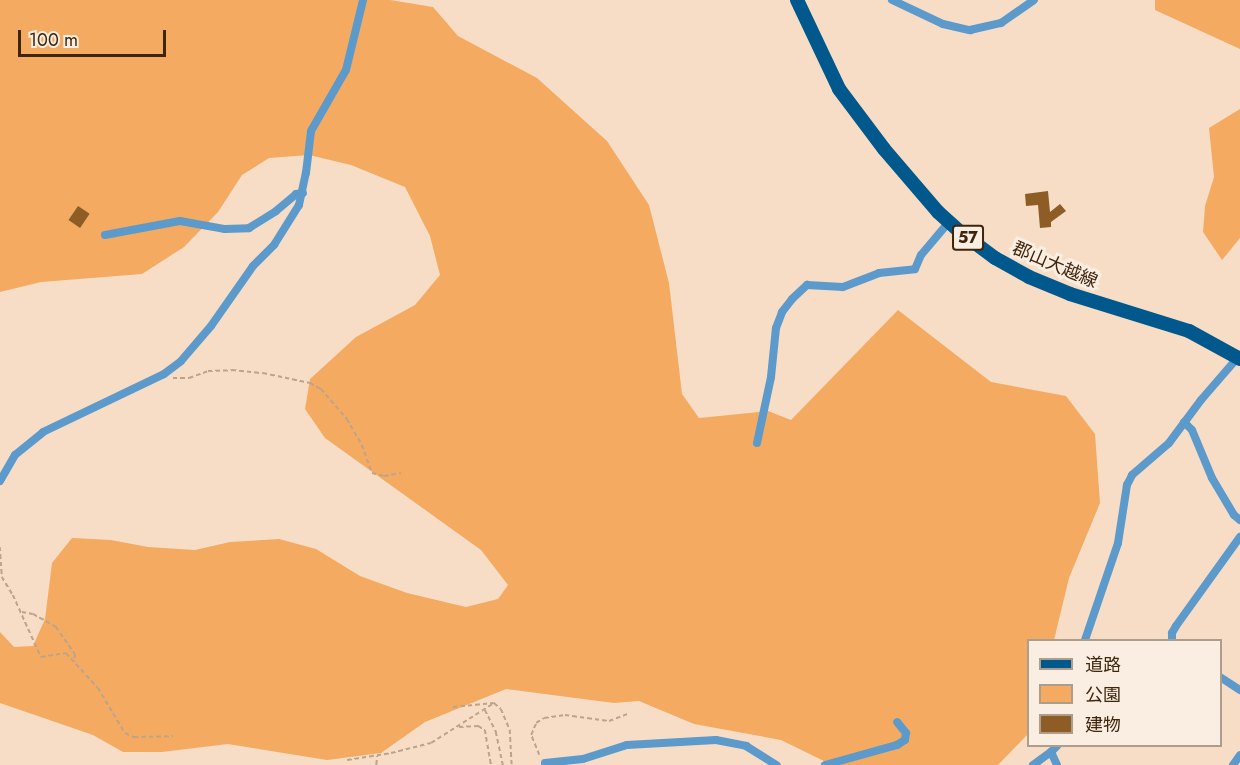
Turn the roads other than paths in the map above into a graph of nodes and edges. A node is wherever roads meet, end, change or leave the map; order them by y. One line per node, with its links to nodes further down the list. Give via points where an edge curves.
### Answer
1 (363, 0): 5 (street, via 346,70 311,131)
2 (797, 0): 6 (main road, 郡山大越線 / 57, via 839,89 884,149)
3 (892, 0): 4 (street, via 943,24 970,30 1001,23)
4 (1034, 0)
5 (303, 193): 7 (street, via 249,228 225,229 180,221); 11 (street, via 290,224 253,266 197,344 164,374 43,432 15,455)
6 (949, 222): 8 (main road, 郡山大越線 / 57, via 995,258 1029,277 1189,332); 10 (street, via 921,255 915,269 879,273 843,287 807,285 792,299 776,328 771,377)
7 (105, 235)
8 (1239, 357): 9 (street)
9 (1184, 422): 12 (street, via 1192,430 1212,478); 14 (street, via 1169,443 1132,475 1127,485 1118,543)
10 (757, 443)
11 (0, 481)
12 (1240, 520)
13 (1240, 537): 15 (street, via 1176,626)
14 (1085, 639)
15 (1172, 639)
16 (1222, 678): 17 (street)
17 (1240, 690)
18 (897, 722): 23 (street, via 906,733 905,740 897,745)
19 (1054, 749): 24 (street); 25 (street)
20 (1240, 755): 26 (street)
21 (545, 763): 22 (street, via 583,759 627,746 716,740 746,746)
22 (777, 765)
23 (825, 765)
24 (1033, 765)
25 (1057, 765)
26 (1233, 765)

